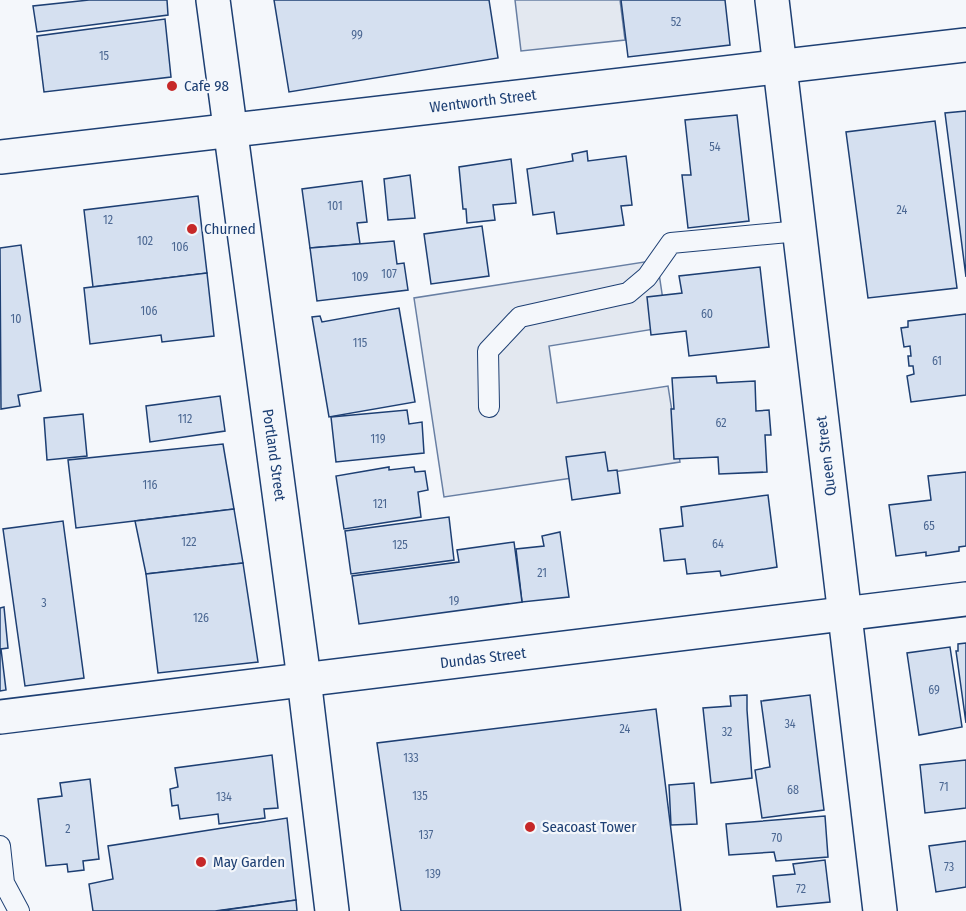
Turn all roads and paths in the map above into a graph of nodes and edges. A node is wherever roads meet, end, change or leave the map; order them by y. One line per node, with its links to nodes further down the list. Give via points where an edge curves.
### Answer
1 (213, 0): 5 (street, Portland Street)
2 (772, 0): 4 (street, Queen Street)
3 (966, 45): 4 (street, Wentworth Street)
4 (780, 66): 5 (street, Wentworth Street); 7 (street, Queen Street)
5 (230, 130): 6 (street, Wentworth Street); 11 (street, Portland Street)
6 (0, 158)
7 (799, 231): 8 (lane, via 670,243 647,277 628,293 520,317 488,351); 10 (street, Queen Street)
8 (489, 407)
9 (966, 599): 10 (street, Dundas Street)
10 (845, 615): 11 (street, Dundas Street); 16 (street, Queen Street)
11 (304, 679): 12 (street, Dundas Street); 15 (street, Portland Street)
12 (0, 717)
13 (0, 846): 14 (lane, via 4,883)
14 (18, 911)
15 (332, 911)
16 (880, 911)

